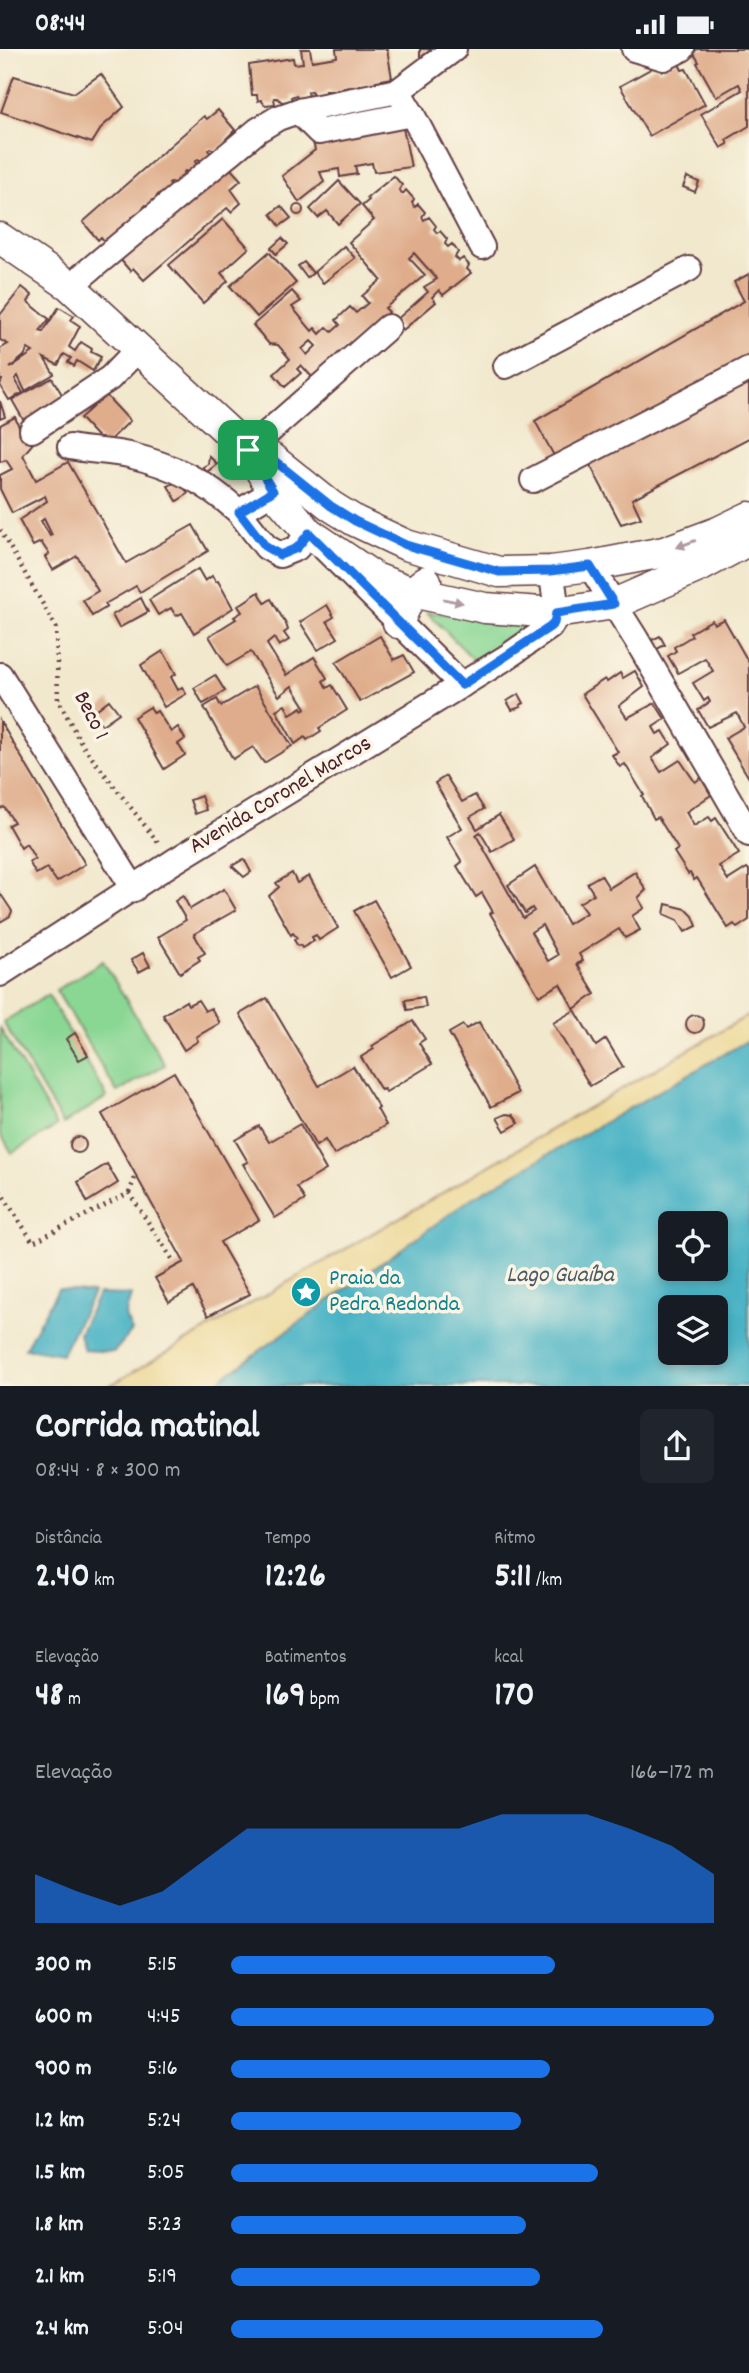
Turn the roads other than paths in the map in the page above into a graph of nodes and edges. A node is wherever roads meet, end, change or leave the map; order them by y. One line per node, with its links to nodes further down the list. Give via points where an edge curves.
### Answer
1 (454, 49): 4 (street)
2 (634, 49): 3 (street, via 663,58)
3 (682, 49)
4 (398, 91): 5 (street); 6 (street)
5 (298, 111): 6 (street, via 319,132); 10 (street, via 258,130)
6 (412, 114): 8 (street)
7 (0, 238): 10 (main road)
8 (482, 247)
9 (689, 269): 13 (street)
10 (71, 286): 12 (main road)
11 (388, 327): 17 (street)
12 (138, 349): 15 (street, via 110,378); 17 (main road)
13 (506, 366)
14 (749, 369): 18 (street)
15 (32, 430)
16 (70, 447): 20 (street, via 128,455 181,471)
17 (248, 450): 19 (main road); 26 (main road, via 271,458 355,521 406,545)
18 (533, 480)
19 (273, 491): 20 (street); 22 (main road)
20 (239, 512): 22 (street, via 266,547 280,555 297,548)
21 (749, 517): 24 (main road, one-way to 24, via 664,552)
22 (309, 533): 27 (main road, via 375,578); 30 (street)
23 (749, 540): 28 (main road)
24 (590, 566): 25 (main road); 28 (street)
25 (551, 571): 26 (main road); 29 (street)
26 (499, 572): 27 (main road, via 468,568 444,573)
27 (412, 592): 29 (main road, one-way to 29, via 485,608); 30 (main road)
28 (614, 604): 29 (main road); 33 (street)
29 (556, 613): 32 (street, Avenida Coronel Marcos, via 550,627)
30 (398, 624): 32 (street)
31 (0, 675): 34 (street)
32 (462, 685): 34 (street, Avenida Coronel Marcos)
33 (749, 834)
34 (134, 889): 35 (street, Avenida Coronel Marcos)
35 (0, 974)

